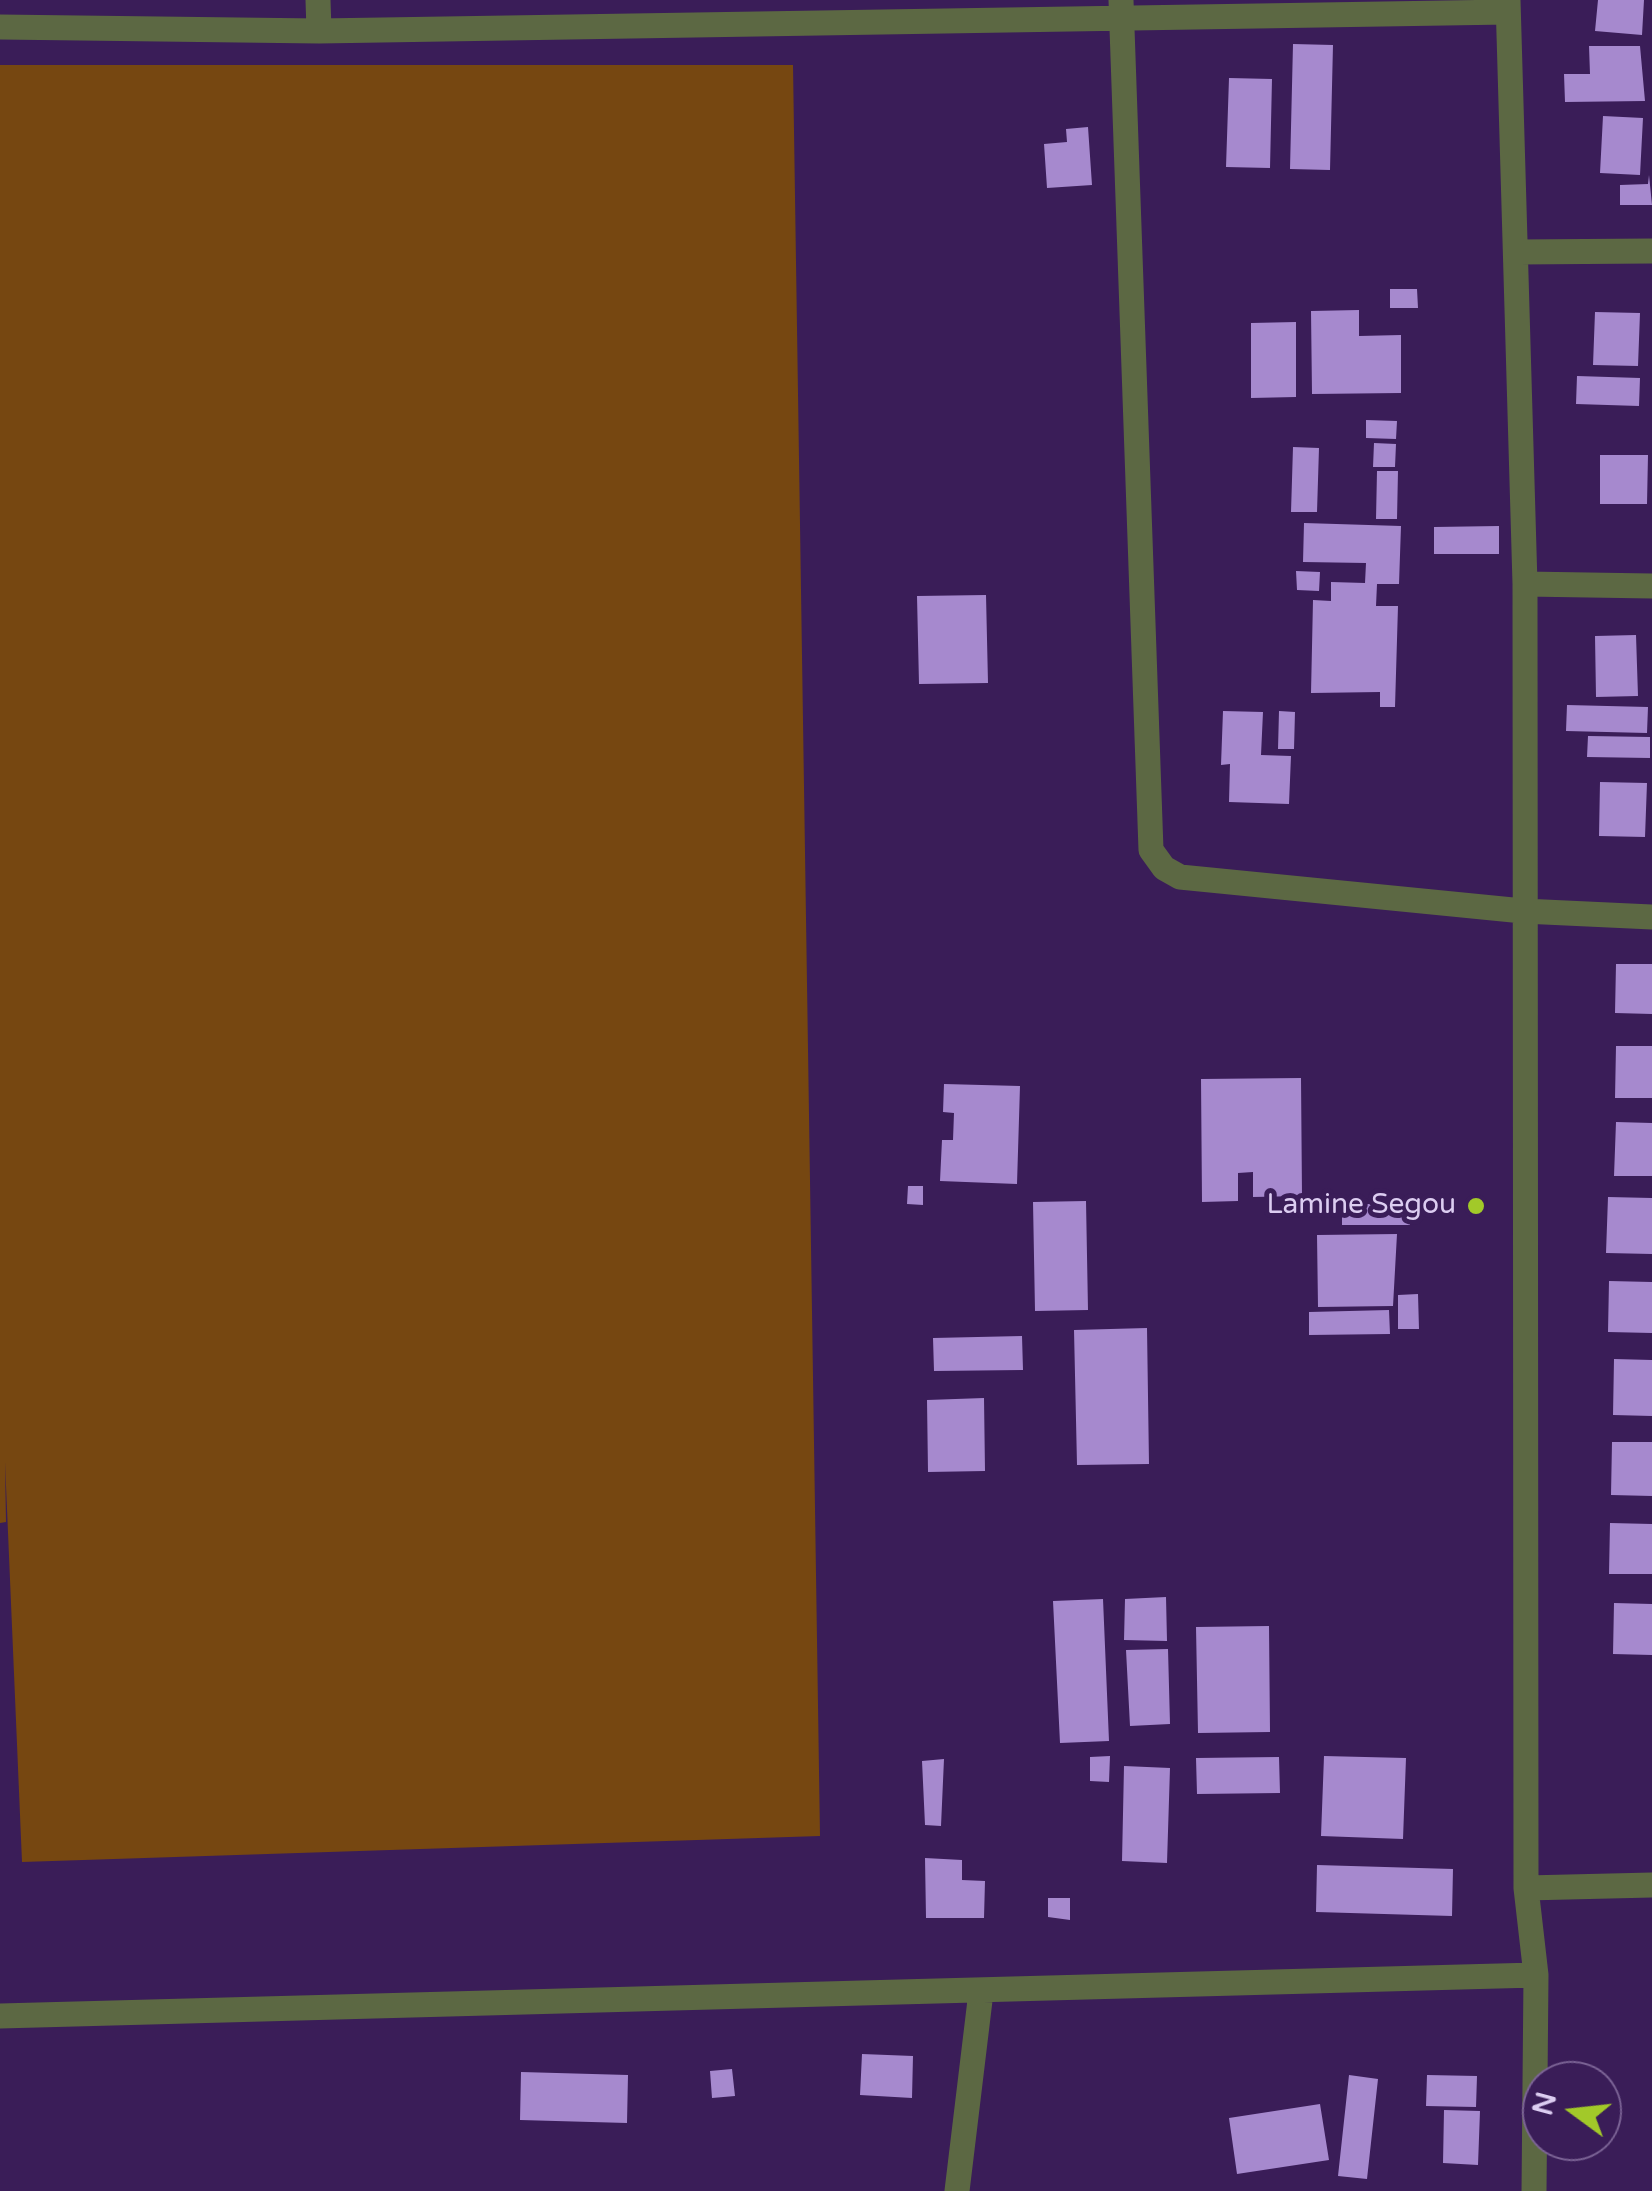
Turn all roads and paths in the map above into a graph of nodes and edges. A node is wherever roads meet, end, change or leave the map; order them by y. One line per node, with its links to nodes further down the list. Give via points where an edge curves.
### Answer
1 (318, 0): 6 (street)
2 (1508, 6): 3 (street); 8 (street)
3 (1121, 10): 4 (street); 11 (street, via 1151,850 1180,877)
4 (735, 13): 6 (street)
5 (0, 27): 6 (street)
6 (319, 31)
7 (1652, 251): 8 (street)
8 (1518, 252): 9 (street)
9 (1525, 584): 10 (street); 11 (street)
10 (1652, 586)
11 (1522, 911): 12 (street); 14 (street)
12 (1652, 917)
13 (1652, 1885): 14 (street)
14 (1526, 1888): 15 (street)
15 (1536, 1975): 16 (street); 19 (street)
16 (981, 1992): 17 (street); 18 (street)
17 (0, 2016)
18 (956, 2191)
19 (1534, 2191)

